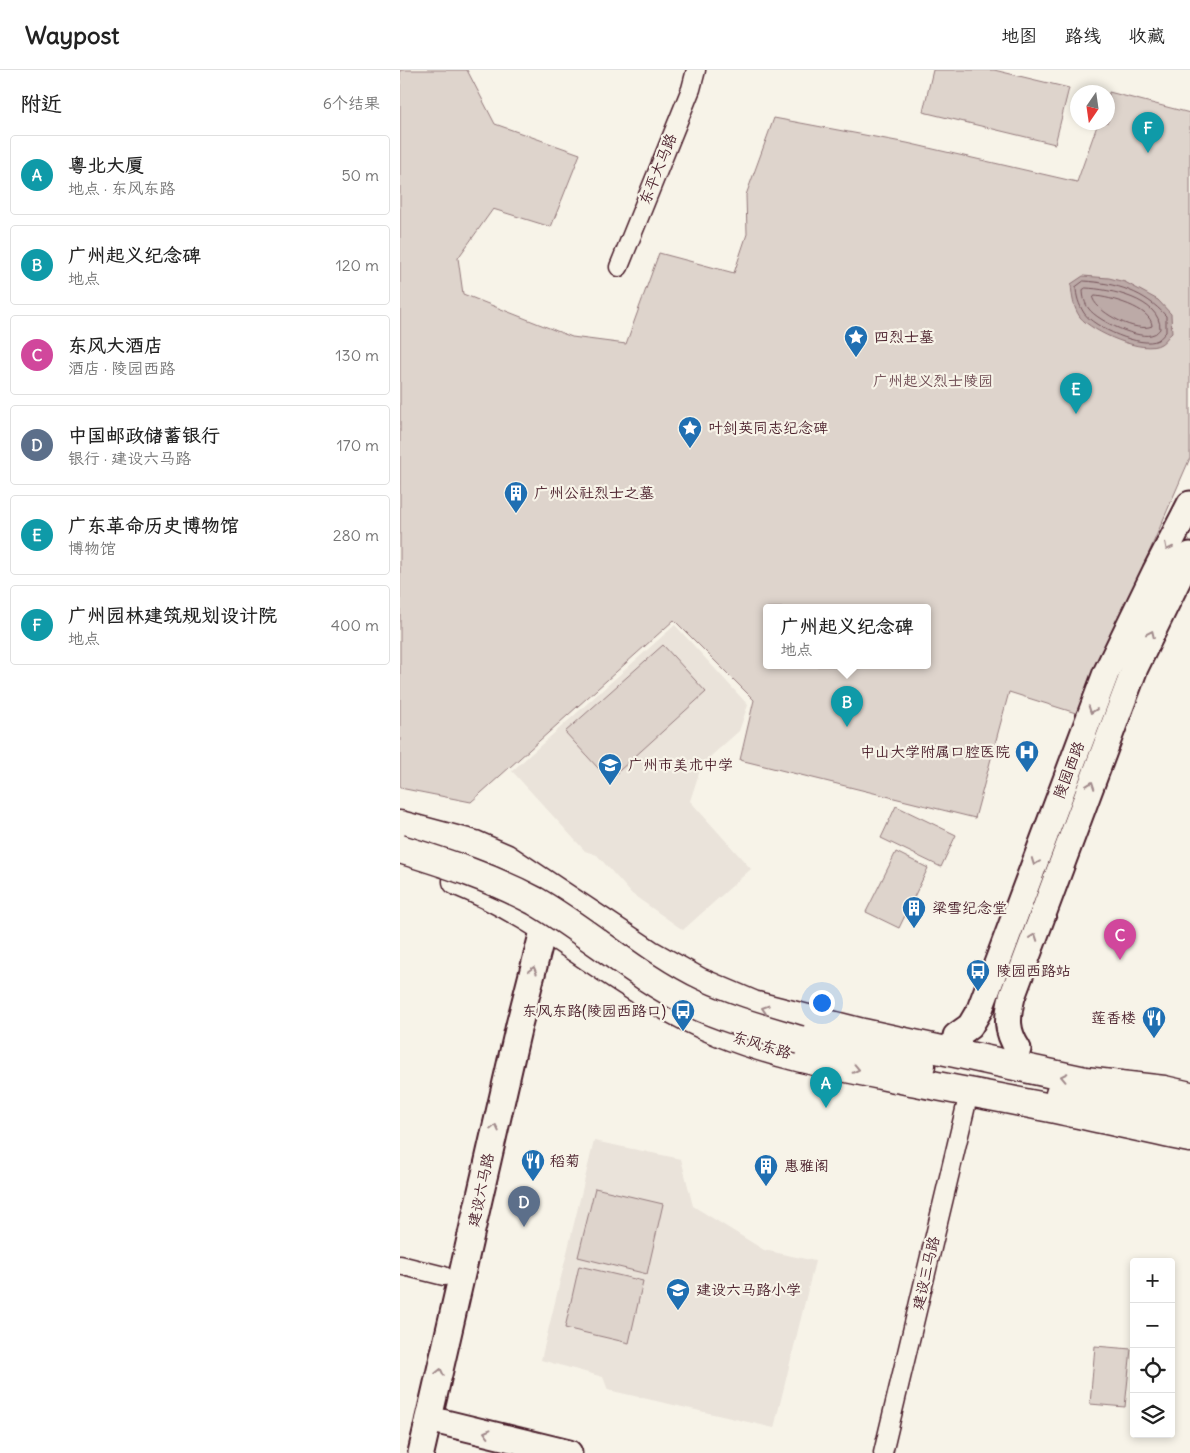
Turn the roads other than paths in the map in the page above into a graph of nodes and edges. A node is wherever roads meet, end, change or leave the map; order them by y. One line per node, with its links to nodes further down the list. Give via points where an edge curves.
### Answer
1 (696, 70): 2 (street, 东平大马路)
2 (619, 267)
3 (1190, 504): 6 (street, 陵园西路, one-way to 6)
4 (1190, 555): 5 (street, 陵园西路, one-way to 4)
5 (1135, 668): 6 (street); 14 (street, 陵园西路, one-way to 5)
6 (1106, 673): 13 (street, 陵园西路, one-way to 13)
7 (400, 812): 15 (main road, via 449,822 505,841 641,934 750,984 822,1007)
8 (400, 825): 11 (main road, via 475,845)
9 (400, 849): 19 (main road, 东风东路, bridge, via 494,881 535,902 635,970 691,1002 745,1024 800,1040)
10 (400, 863): 12 (main road, 东风东路, via 487,893)
11 (523, 869): 12 (street, via 535,884 544,911); 18 (main road, one-way to 11, via 1085,1081 827,1025 752,1005 699,982 649,954)
12 (544, 927): 17 (main road, 东风东路, one-way to 17, via 638,989 720,1032 762,1047 822,1062); 23 (street, 建设六马路, one-way to 12, via 518,1025)
13 (985, 995): 14 (street, via 993,1005); 15 (street, 陵园西路, via 970,1026)
14 (1011, 1002): 16 (street, 陵园西路, via 1010,1037)
15 (956, 1036): 16 (main road)
16 (1018, 1049): 18 (main road, via 1089,1064)
17 (969, 1093): 20 (main road, 东风东路); 26 (street, 建设三马路)
18 (1177, 1093)
19 (1190, 1121)
20 (1190, 1138)
21 (400, 1265): 22 (street)
22 (444, 1276)
23 (429, 1419): 24 (street, 建设六马路); 25 (street, one-way to 23)
24 (420, 1453)
25 (569, 1453)
26 (883, 1453)

